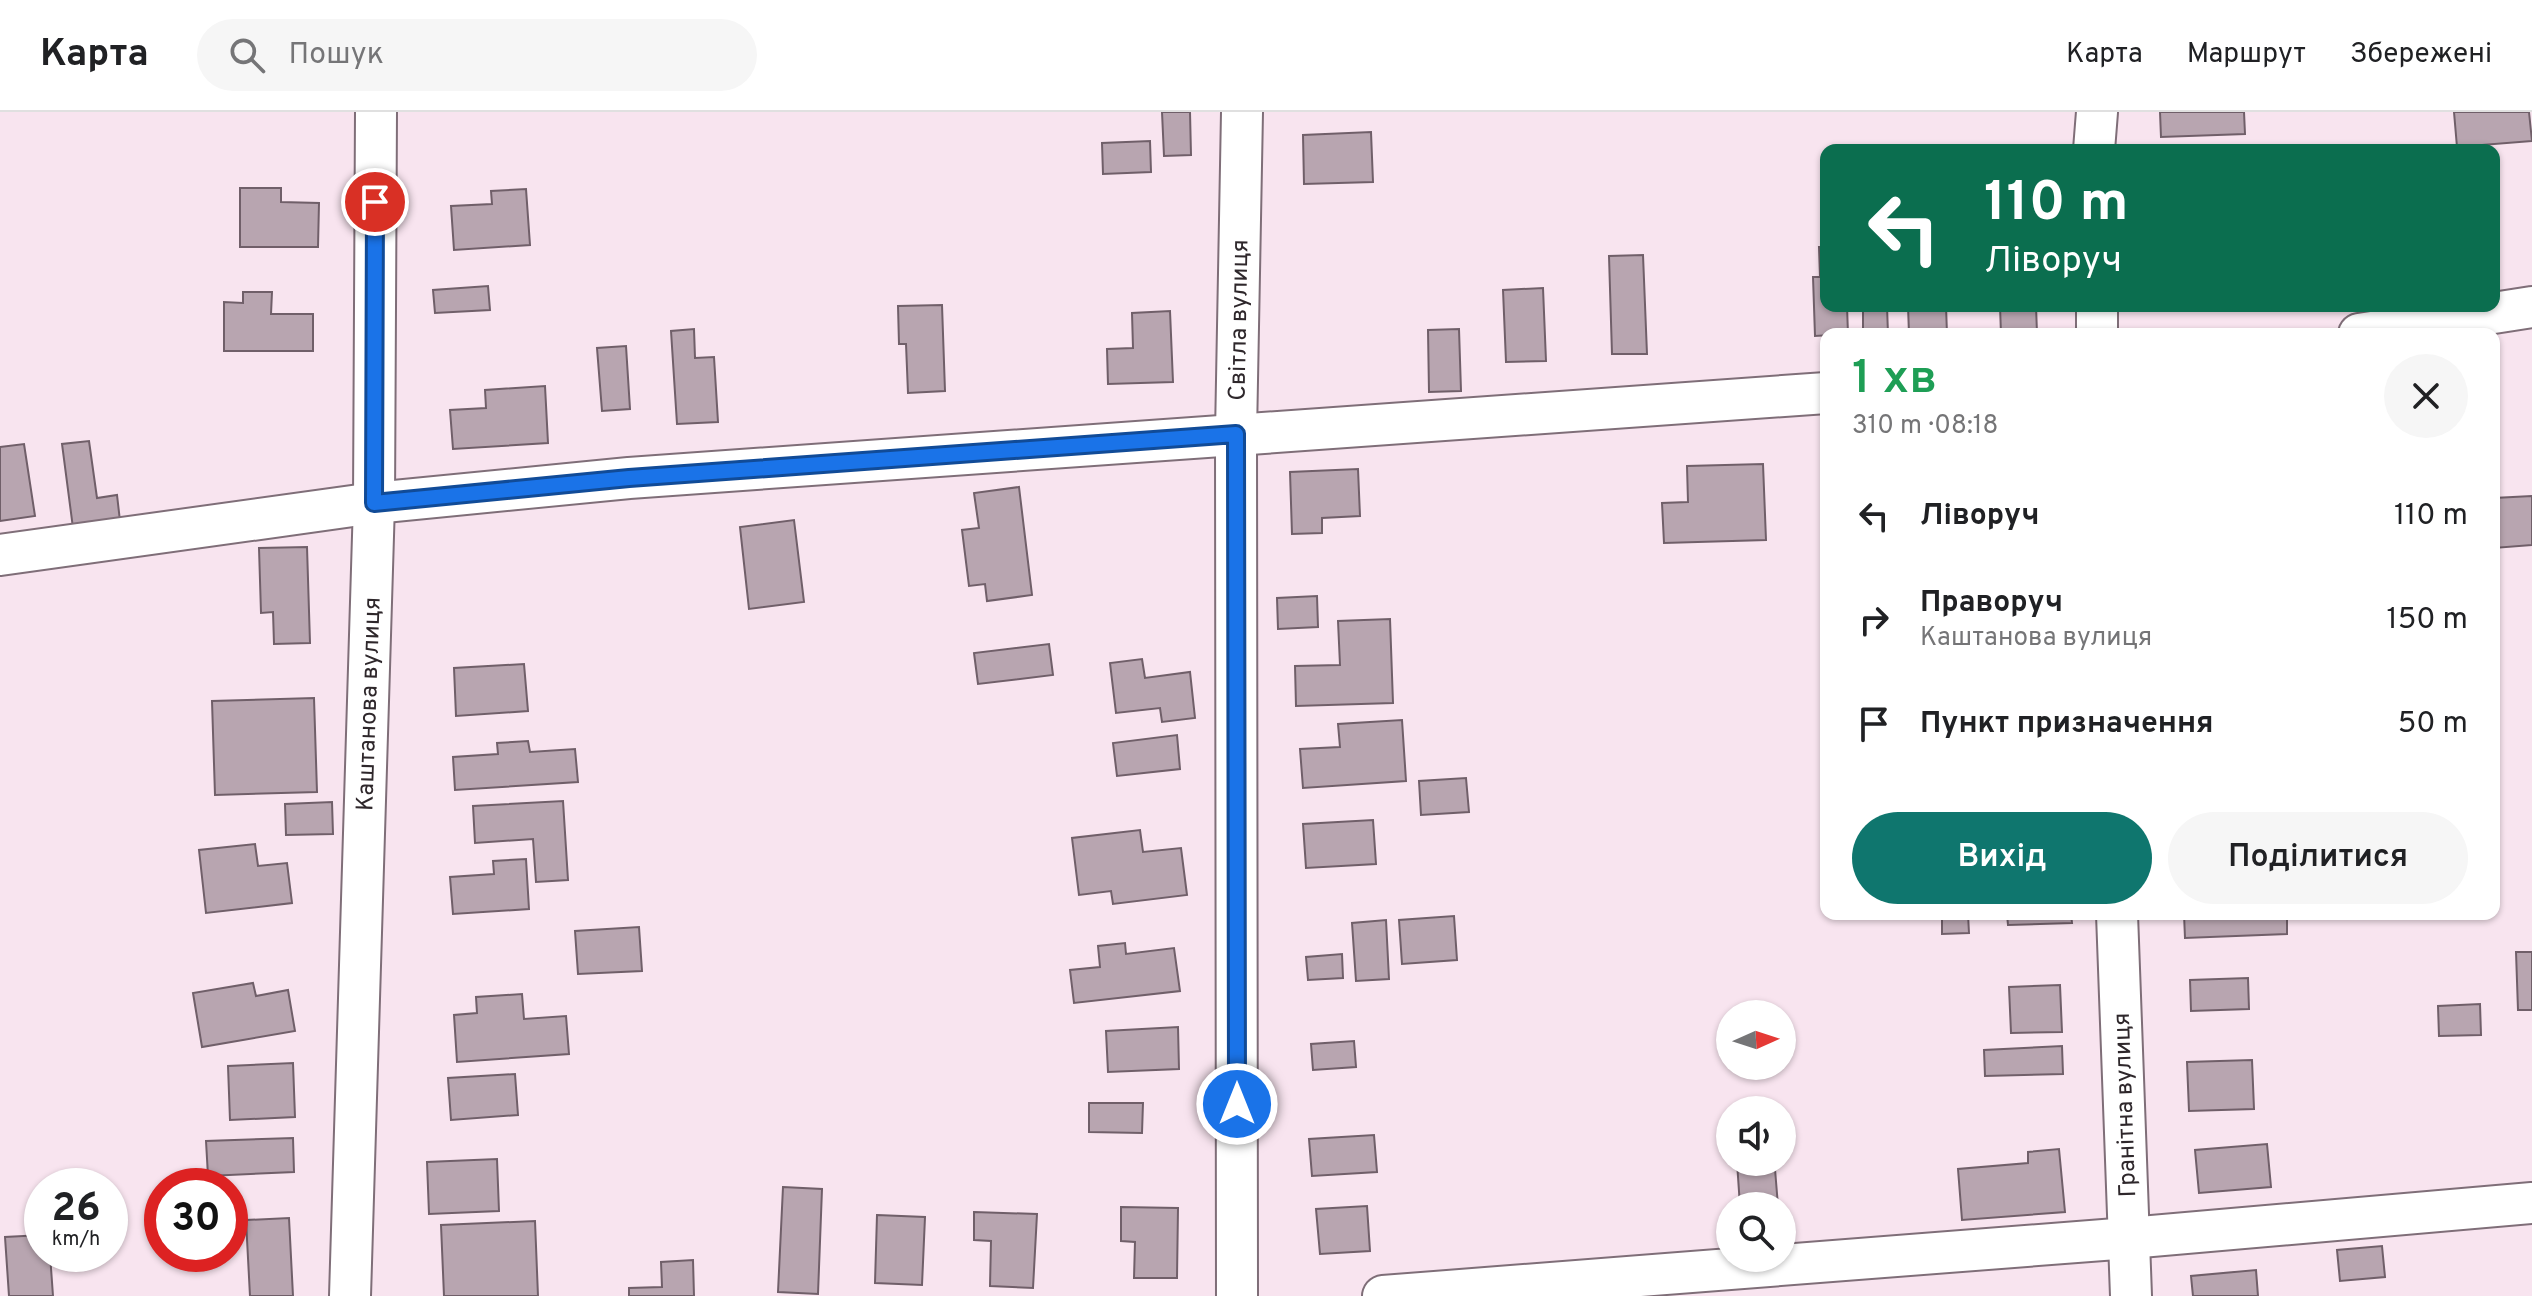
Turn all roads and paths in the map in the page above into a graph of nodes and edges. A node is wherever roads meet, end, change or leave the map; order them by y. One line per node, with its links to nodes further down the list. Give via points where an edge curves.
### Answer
1 (376, 112): 11 (street, Каштанова вулиця)
2 (1242, 112): 10 (street, Світла вулиця)
3 (2097, 112): 4 (street)
4 (2094, 144)
5 (2532, 307): 7 (street)
6 (2500, 312): 8 (street)
7 (2500, 312)
8 (2397, 328)
9 (1820, 393): 10 (street)
10 (1236, 434): 11 (street, via 629,478); 17 (street, Світла вулиця)
11 (374, 503): 12 (street); 16 (street, Каштанова вулиця)
12 (0, 555)
13 (2117, 920): 15 (street, Гранітна вулиця)
14 (2532, 1203): 15 (street)
15 (2129, 1238): 18 (street); 19 (street, Гранітна вулиця)
16 (350, 1296)
17 (1237, 1296)
18 (1383, 1296)
19 (2131, 1296)

